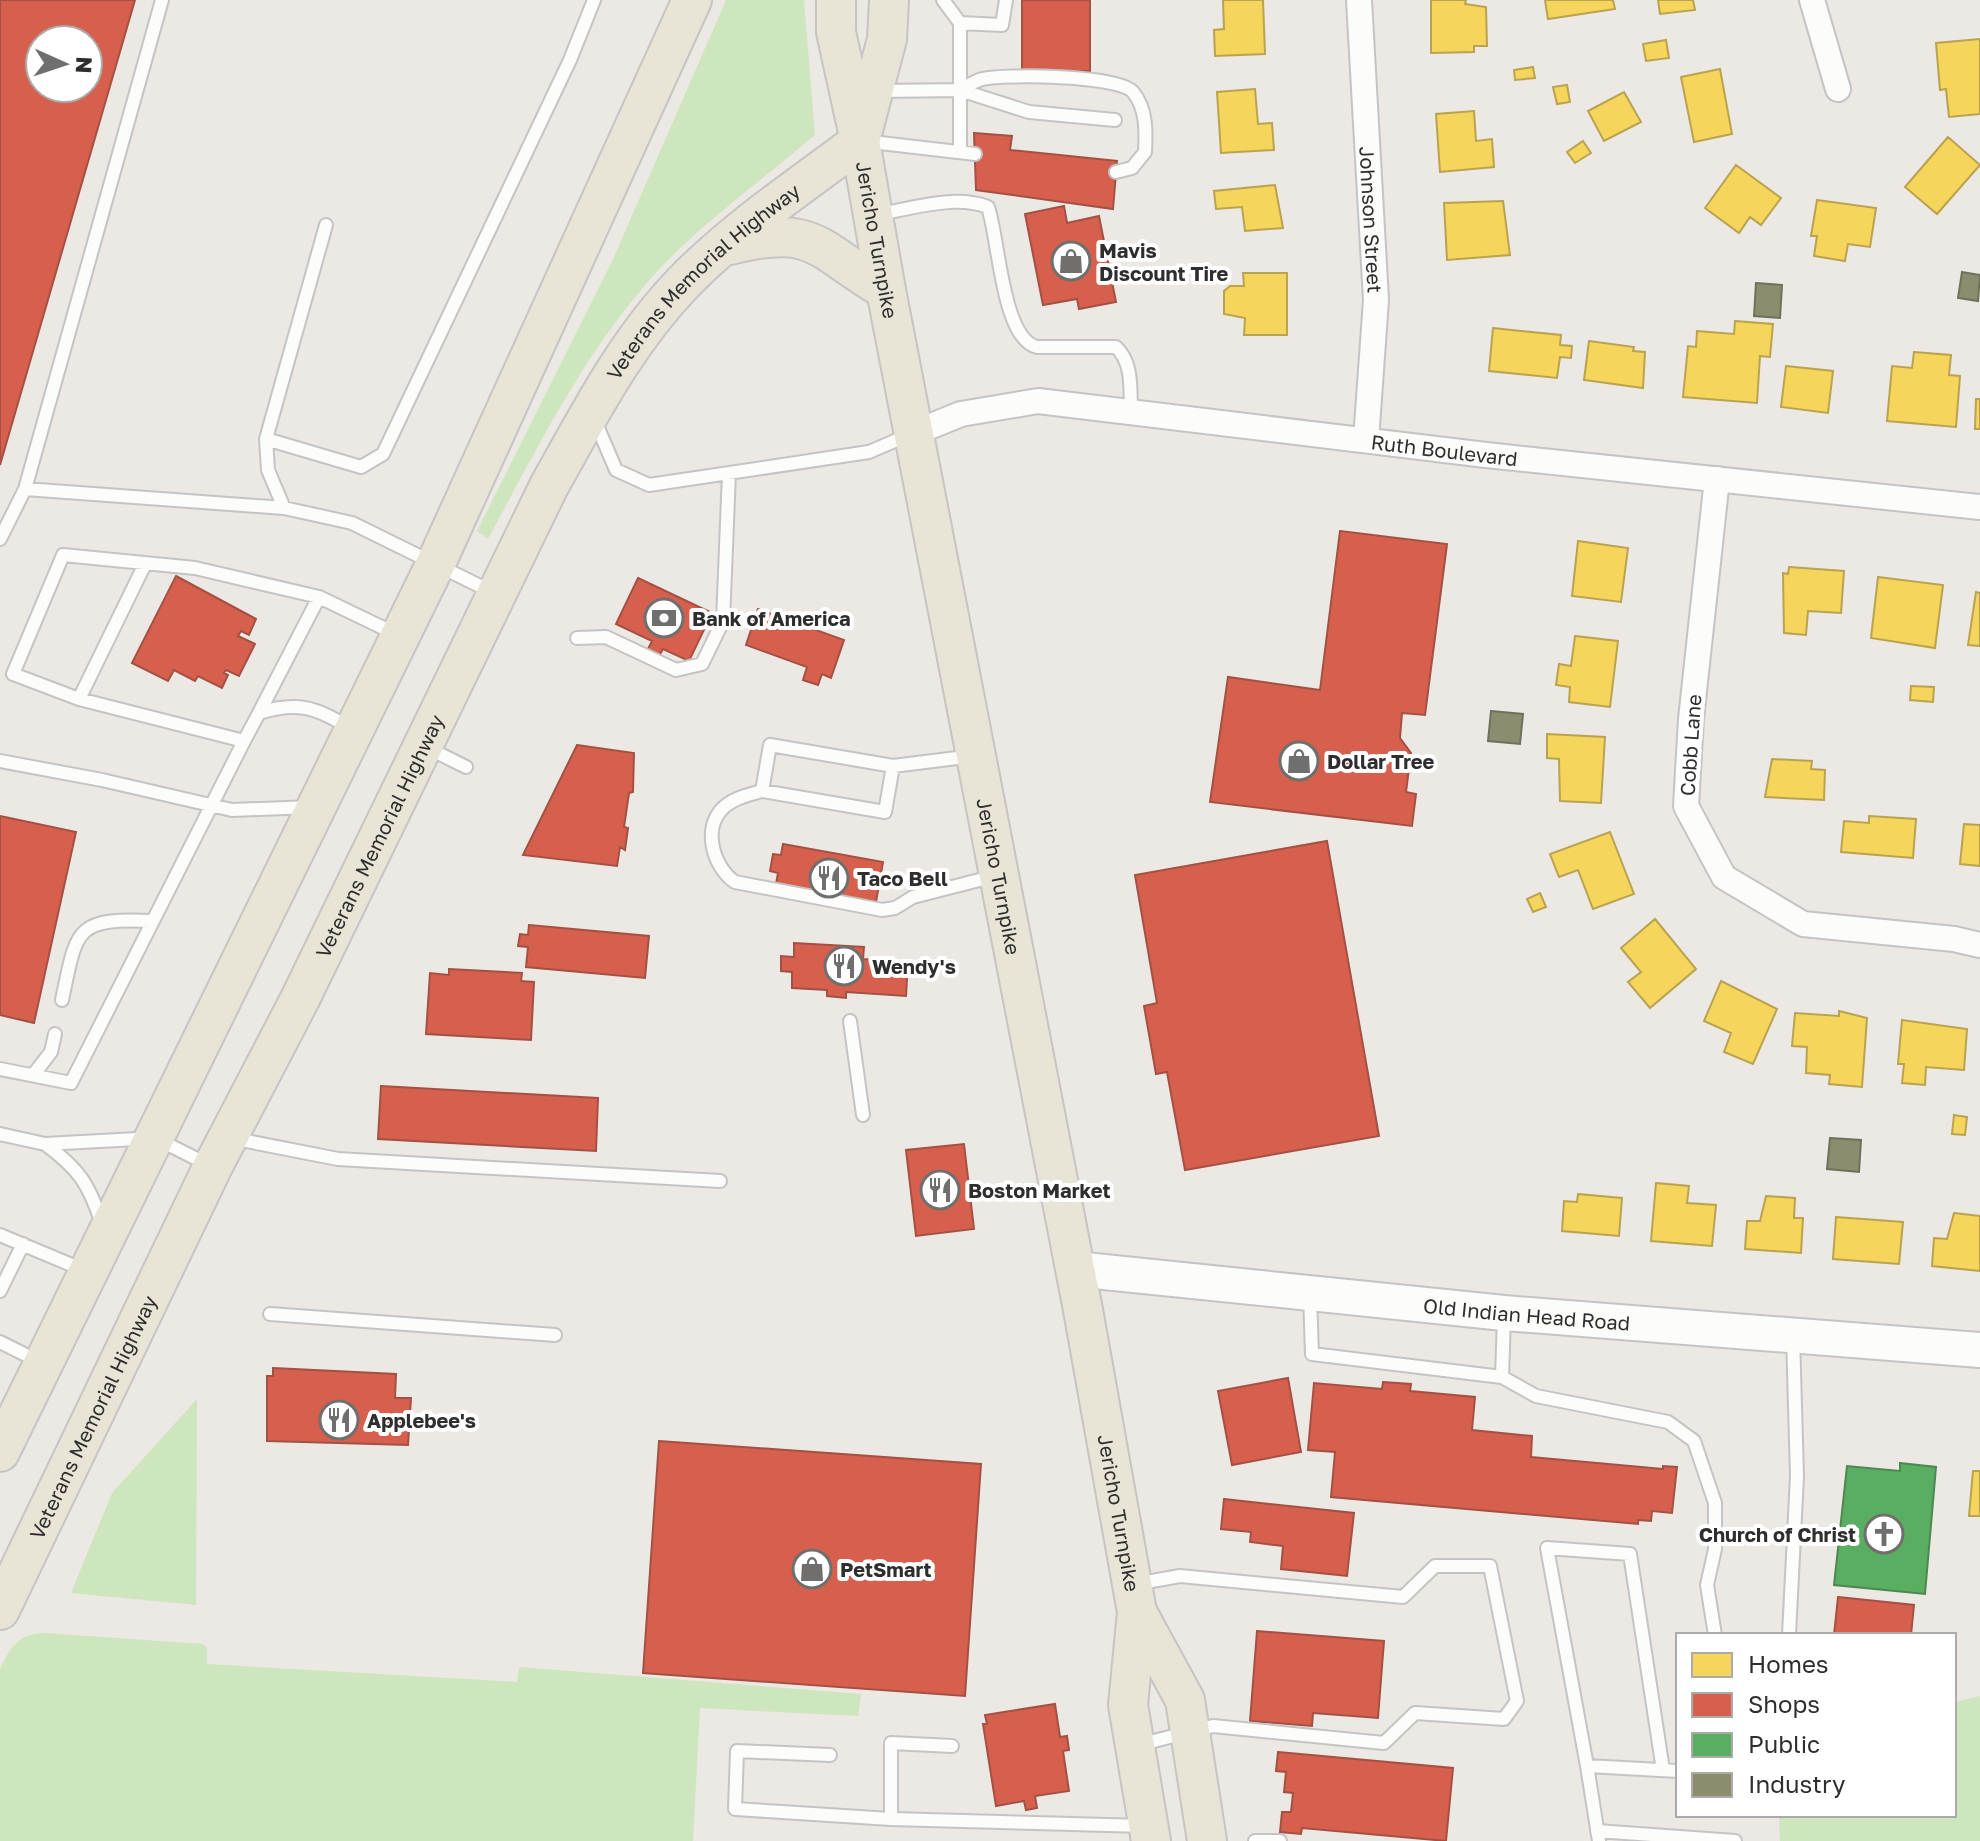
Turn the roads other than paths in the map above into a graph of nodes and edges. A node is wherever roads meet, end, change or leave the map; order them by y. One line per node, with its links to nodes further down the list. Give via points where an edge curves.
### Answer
1 (162, 0): 30 (lane)
2 (594, 0): 26 (lane, via 383,454 361,467)
3 (692, 0): 35 (main road)
4 (836, 0): 15 (main road, Jericho Turnpike, via 836,32)
5 (889, 0): 13 (main road, Jericho Turnpike, via 887,39)
6 (943, 0): 10 (lane)
7 (1006, 0): 10 (lane, via 1002,25)
8 (1359, 0): 27 (street, Johnson Street, via 1376,300)
9 (1812, 0): 11 (street)
10 (960, 23): 12 (lane)
11 (1838, 89)
12 (960, 90): 13 (lane); 14 (lane, via 1029,112); 16 (lane); 18 (lane, via 982,79 1061,78 1124,85 1142,110 1145,152 1132,168)
13 (873, 91): 15 (main road, Jericho Turnpike)
14 (1115, 120)
15 (860, 141): 16 (lane); 19 (main road, Jericho Turnpike); 21 (main road, Veterans Memorial Highway)
16 (960, 152): 17 (lane)
17 (975, 154)
18 (1116, 172)
19 (873, 215): 22 (main road, Jericho Turnpike); 24 (lane, via 950,203 988,207 1019,336 1037,347 1116,347 1130,377)
20 (326, 225): 26 (lane)
21 (723, 247): 22 (main road, via 768,235 797,236 817,243); 23 (main road, Veterans Memorial Highway, via 645,327)
22 (886, 290): 25 (main road, Jericho Turnpike)
23 (591, 411): 28 (lane, via 616,470 649,485); 37 (main road, Veterans Memorial Highway)
24 (1131, 411): 25 (street, Ruth Boulevard, via 1038,401 961,414); 27 (street, Ruth Boulevard)
25 (914, 433): 28 (lane, via 869,452); 47 (main road, Jericho Turnpike)
26 (266, 439): 32 (lane, via 268,470)
27 (1366, 440): 29 (street, Ruth Boulevard)
28 (729, 473): 40 (lane, via 723,621 702,664 676,670 606,637)
29 (1717, 479): 31 (street, Ruth Boulevard); 56 (street, Cobb Lane, via 1686,806 1724,877 1803,924)
30 (25, 489): 32 (lane); 33 (lane)
31 (1980, 507)
32 (284, 508): 35 (lane, via 352,523)
33 (4, 523): 34 (lane)
34 (0, 539)
35 (436, 563): 37 (lane); 39 (main road)
36 (145, 564): 38 (lane, via 195,568); 41 (lane, via 63,555); 42 (lane)
37 (498, 595): 46 (main road, Veterans Memorial Highway)
38 (319, 597): 39 (lane); 43 (lane)
39 (401, 636): 44 (main road)
40 (577, 638)
41 (6, 674): 42 (lane)
42 (79, 699): 45 (lane)
43 (259, 713): 44 (lane, via 285,705 324,712); 45 (lane)
44 (355, 732): 53 (main road)
45 (244, 741): 52 (lane)
46 (423, 746): 50 (lane); 66 (main road, Veterans Memorial Highway)
47 (976, 756): 49 (lane); 54 (main road, Jericho Turnpike)
48 (0, 761): 52 (lane)
49 (893, 766): 51 (lane, via 770,745); 51 (lane, via 885,812)
50 (466, 767)
51 (762, 791): 54 (lane, via 739,797 720,811 713,831 713,853 722,873 735,882 882,910)
52 (211, 805): 53 (lane, via 232,810); 55 (lane)
53 (315, 807): 64 (main road)
54 (999, 875): 71 (main road, Jericho Turnpike)
55 (152, 921): 57 (lane, via 113,919 82,932 73,946); 61 (lane, via 71,1083)
56 (1980, 945)
57 (62, 1000)
58 (850, 1021): 62 (lane)
59 (55, 1034): 61 (lane, via 51,1052)
60 (0, 1069): 61 (lane)
61 (33, 1075)
62 (863, 1115)
63 (0, 1134): 65 (lane)
64 (155, 1138): 65 (lane); 66 (lane); 69 (main road)
65 (45, 1144): 69 (lane, via 76,1166 93,1195)
66 (221, 1152): 67 (lane); 85 (main road, Veterans Memorial Highway)
67 (720, 1181)
68 (0, 1235): 70 (lane)
69 (106, 1235): 72 (main road)
70 (23, 1244): 72 (lane); 73 (lane)
71 (1075, 1269): 74 (street, Old Indian Head Road); 84 (main road, Jericho Turnpike)
72 (87, 1271): 81 (main road)
73 (0, 1291)
74 (1310, 1292): 75 (street, Old Indian Head Road); 82 (lane, via 1312,1354)
75 (1504, 1313): 77 (street, Old Indian Head Road); 82 (lane)
76 (270, 1314): 78 (lane)
77 (1792, 1333): 80 (street, Old Indian Head Road); 87 (lane, via 1797,1476)
78 (555, 1335)
79 (0, 1342): 81 (lane)
80 (1980, 1350)
81 (43, 1364): 83 (main road)
82 (1502, 1377): 86 (lane, via 1536,1396 1668,1422 1694,1441 1715,1503 1715,1549 1707,1585)
83 (0, 1452)
84 (1134, 1598): 88 (main road, Jericho Turnpike, via 1185,1700); 88 (lane, via 1180,1576 1403,1597 1435,1566 1490,1566 1517,1701 1504,1719 1415,1713 1384,1743 1213,1726); 90 (main road, Jericho Turnpike, via 1128,1705)
85 (0, 1610)
86 (1715, 1633)
87 (1789, 1633)
88 (1189, 1731): 90 (lane); 98 (main road, Jericho Turnpike)
89 (952, 1746): 95 (lane, via 891,1743)
90 (1135, 1746): 96 (main road, Jericho Turnpike)
91 (830, 1755): 95 (lane, via 737,1751 735,1809)
92 (1587, 1766): 93 (lane); 93 (lane, via 1547,1548 1630,1554); 97 (lane)
93 (1663, 1770): 94 (lane)
94 (1676, 1771)
95 (891, 1819): 96 (lane)
96 (1150, 1834)
97 (1598, 1836): 101 (lane)
98 (1207, 1841)
99 (1255, 1841): 100 (lane)
100 (1280, 1841)
101 (1735, 1841)

